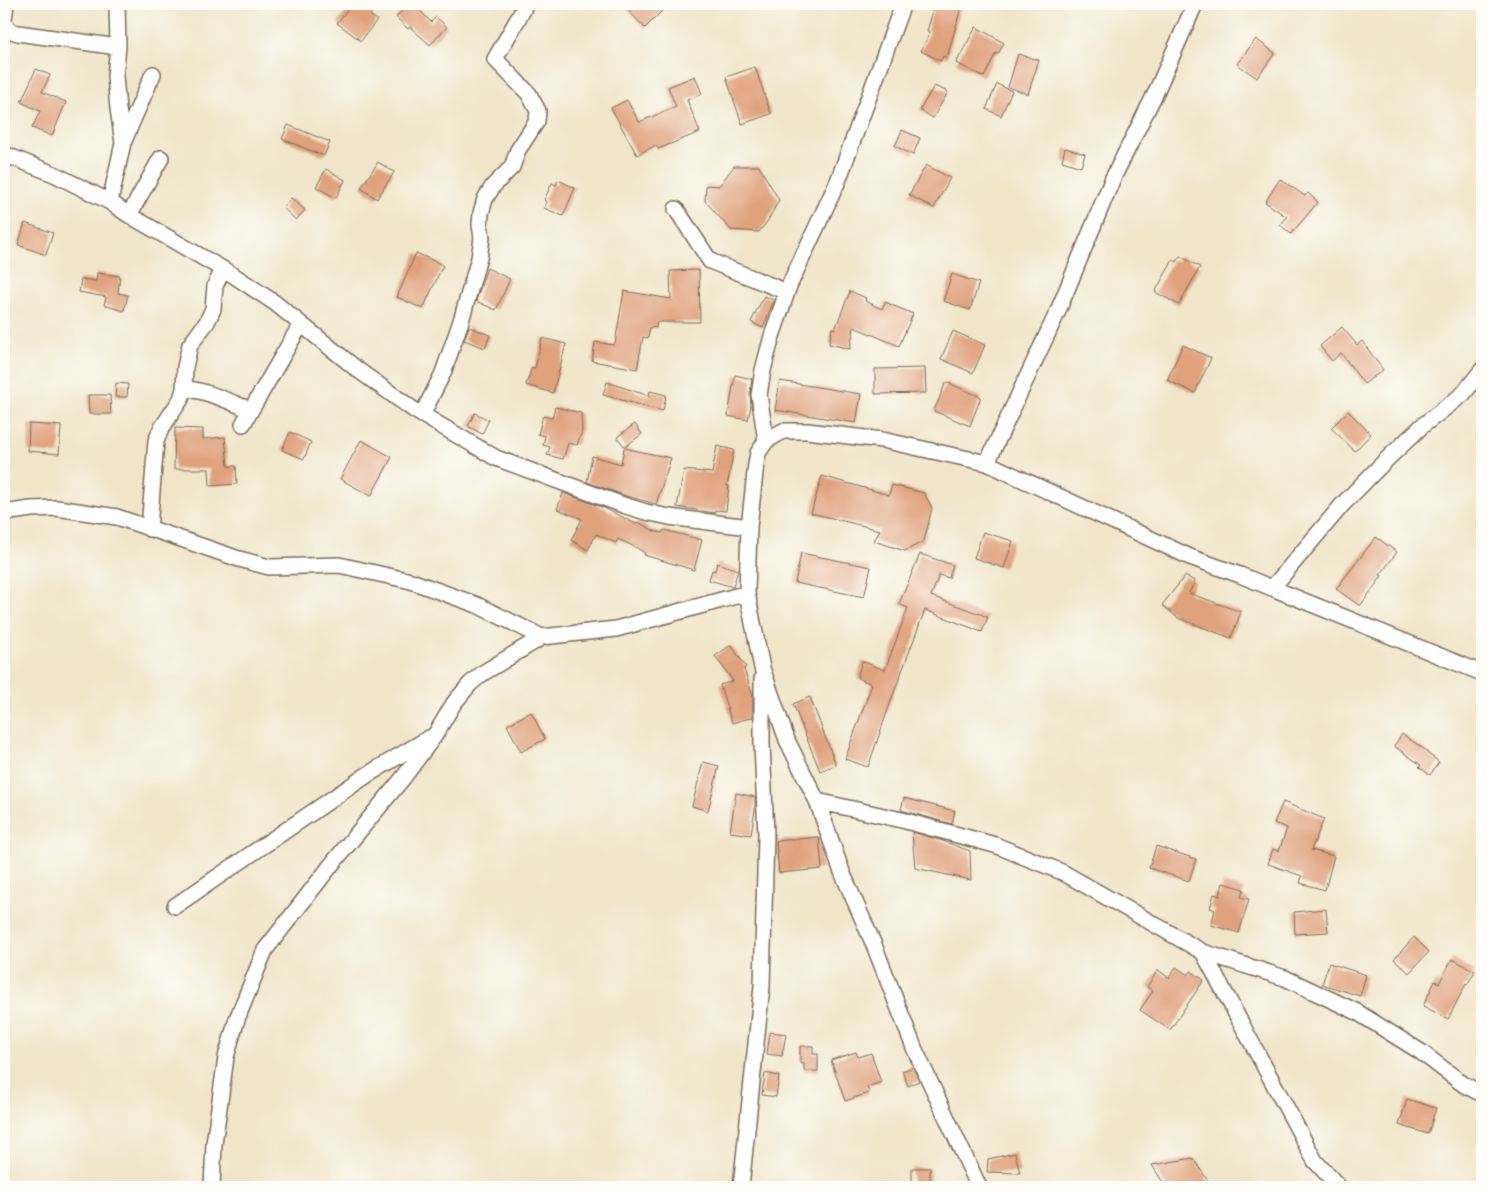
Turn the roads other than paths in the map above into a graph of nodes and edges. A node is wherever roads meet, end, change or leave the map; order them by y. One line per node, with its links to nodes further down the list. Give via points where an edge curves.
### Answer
1 (117, 4): 6 (street)
2 (524, 4): 20 (street, via 495,59 529,94 538,111 537,121 518,150 512,167 485,199 481,213 479,258 461,321 443,372)
3 (903, 4): 15 (street, via 838,181)
4 (1195, 4): 23 (street, via 1113,178 1058,311)
5 (4, 15): 6 (street, via 8,30 18,33)
6 (118, 47): 8 (street, via 115,76)
7 (153, 74): 8 (street)
8 (123, 142): 11 (street)
9 (4, 154): 11 (street)
10 (161, 158): 13 (street)
11 (110, 202): 13 (street)
12 (676, 209): 15 (street, via 710,261)
13 (129, 215): 14 (street)
14 (222, 269): 16 (street); 18 (street, via 207,322 190,345)
15 (787, 292): 22 (street, via 765,362 759,395)
16 (301, 324): 19 (street); 20 (street, via 358,370)
17 (1482, 370): 27 (street, via 1463,394 1422,426 1343,504)
18 (184, 389): 19 (street); 26 (street, via 156,440)
19 (251, 410): 21 (street)
20 (422, 415): 25 (street, via 496,458 623,505 669,517)
21 (243, 424)
22 (766, 441): 23 (street, via 783,431 807,431 882,440); 25 (street, via 758,453)
23 (988, 463): 27 (street, via 1190,556)
24 (4, 513): 26 (street, via 57,508 117,516)
25 (749, 527): 28 (street)
26 (149, 529): 29 (street, via 270,567 339,565 411,581 477,605)
27 (1272, 588): 31 (street)
28 (747, 593): 29 (street, via 616,630); 30 (street)
29 (542, 637): 32 (street, via 470,684)
30 (762, 668): 33 (street, via 787,740); 38 (street, via 766,835 762,986)
31 (1482, 673)
32 (435, 735): 34 (street, via 368,775); 37 (street, via 265,950 237,1018 226,1056 214,1144)
33 (817, 801): 35 (street, via 995,844 1062,872); 39 (street, via 914,1050)
34 (175, 906)
35 (1203, 952): 36 (street, via 1285,978 1357,1012 1421,1052 1462,1084); 40 (street, via 1315,1161)
36 (1482, 1094)
37 (212, 1187)
38 (741, 1187)
39 (979, 1187)
40 (1339, 1187)

